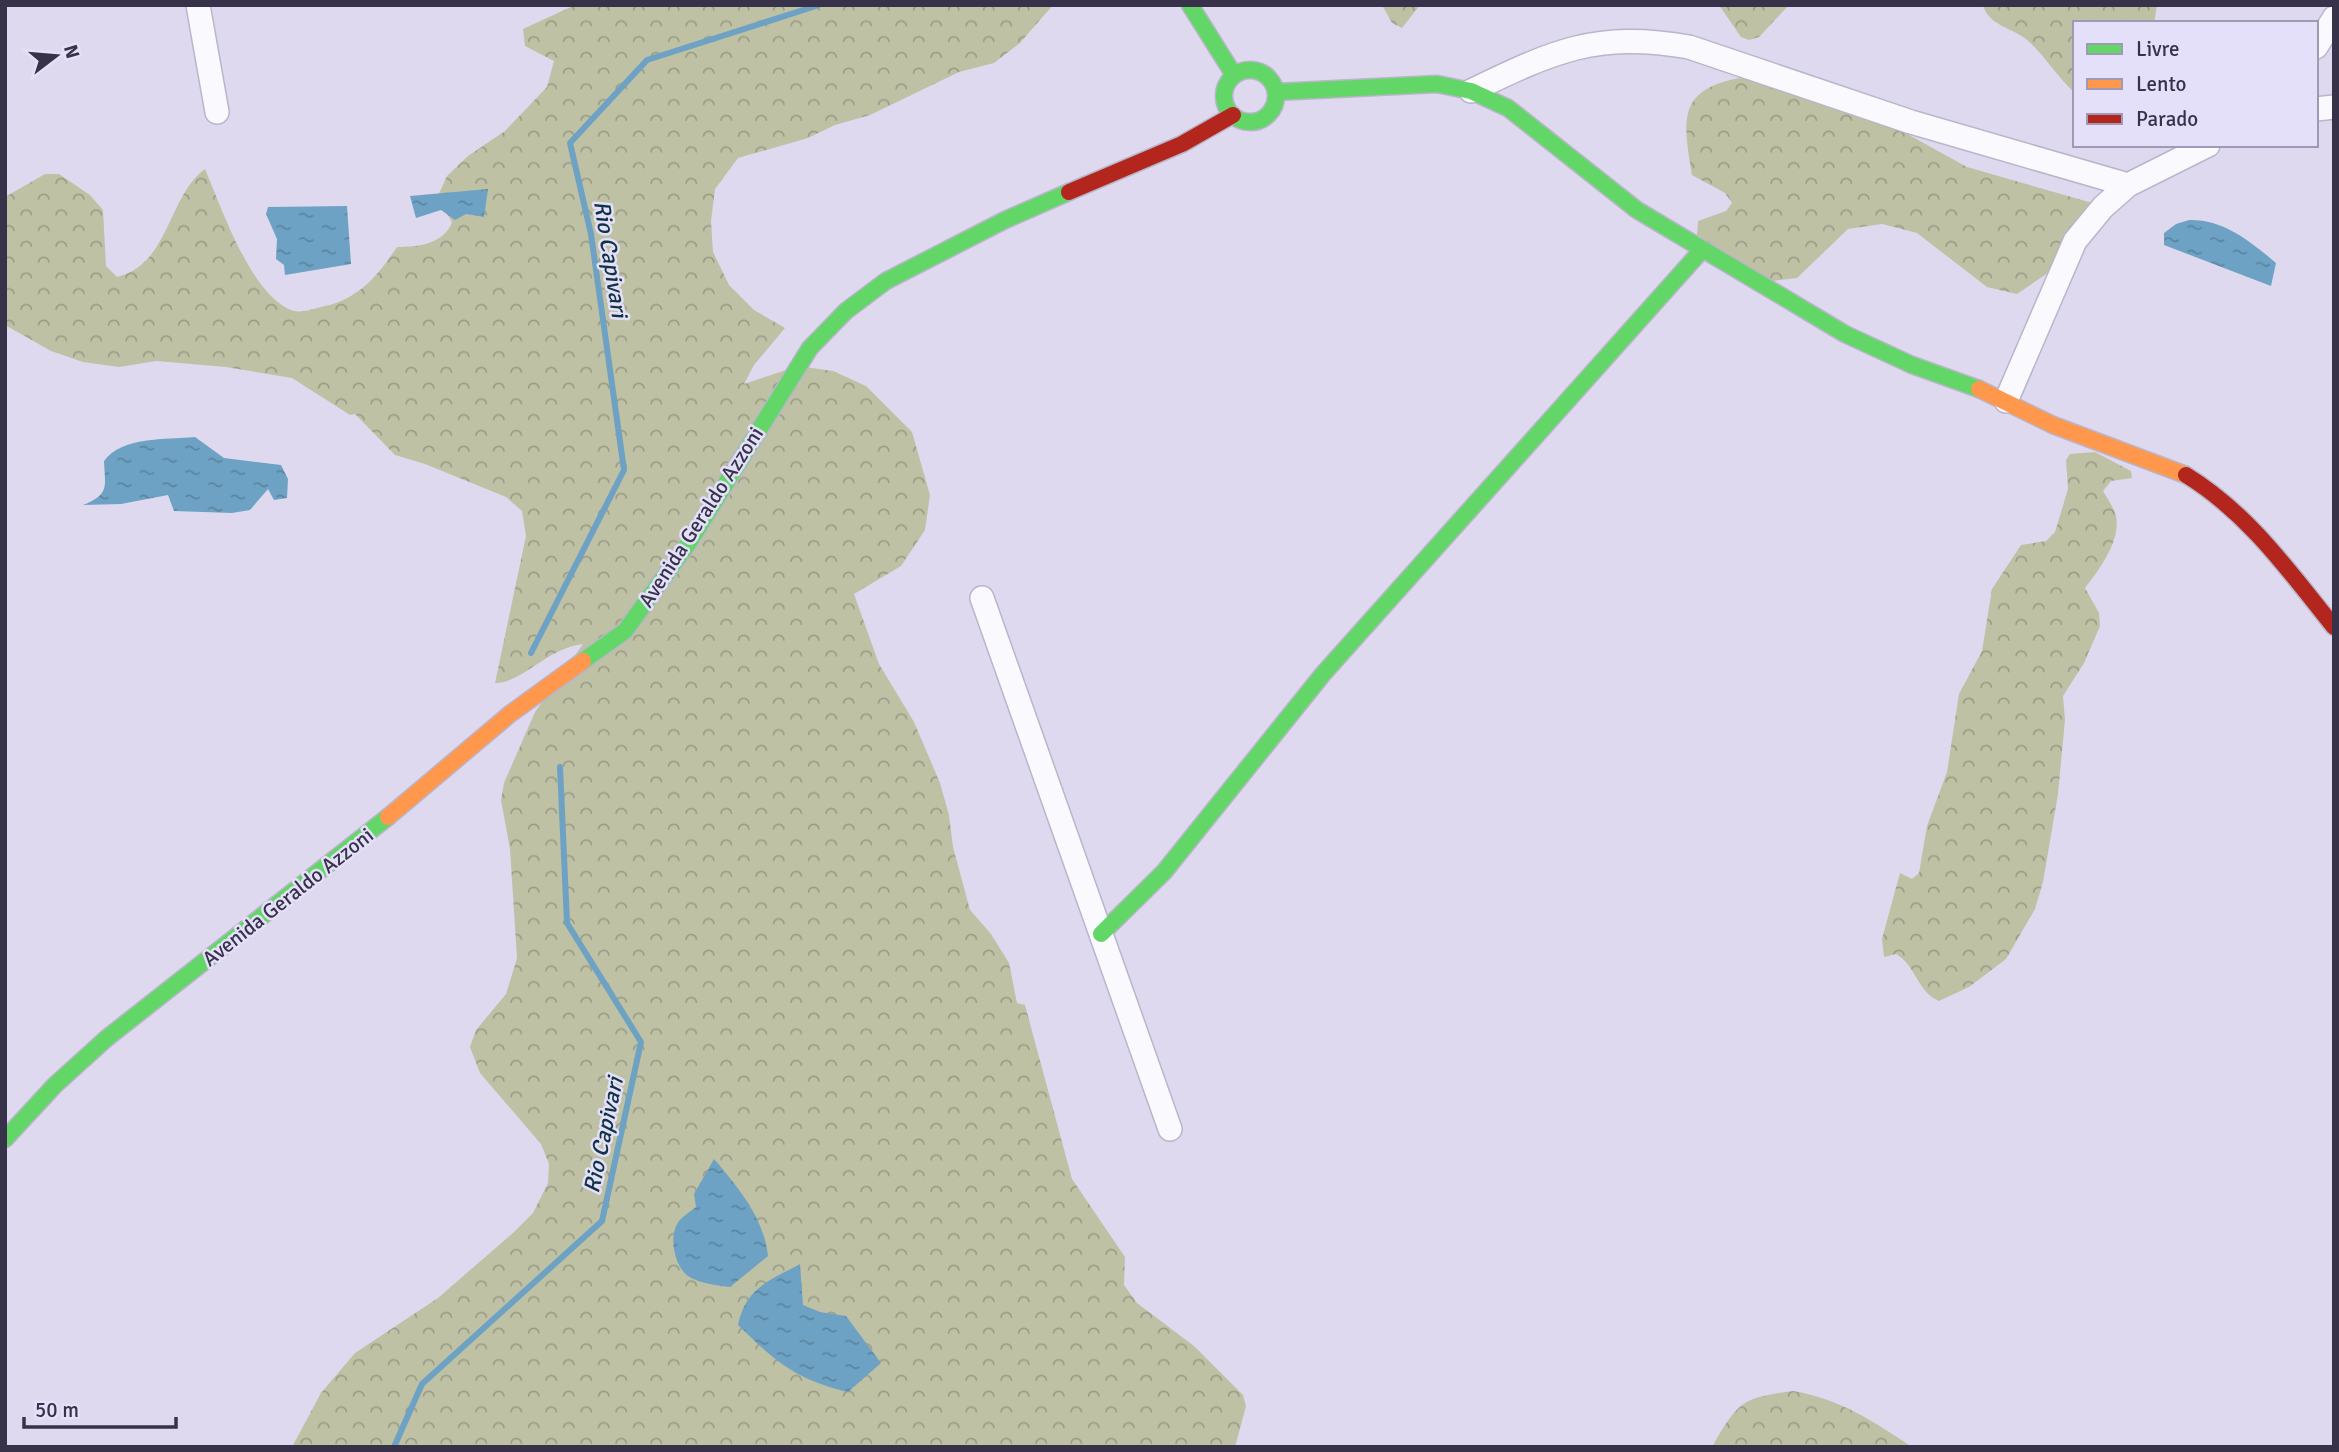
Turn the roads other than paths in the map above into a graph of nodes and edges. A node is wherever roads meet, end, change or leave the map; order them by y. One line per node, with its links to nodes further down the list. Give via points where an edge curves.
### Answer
1 (198, 5): 8 (street)
2 (1190, 5): 5 (street)
3 (2334, 18): 4 (street)
4 (2318, 44)
5 (1234, 75): 7 (street, via 1260,72 1268,76); 9 (street, via 1225,90 1227,108)
6 (1471, 91): 7 (street, via 1437,84); 11 (street, via 1550,55 1592,43 1656,41 1689,47 1911,122); 12 (street, via 1508,108 1637,210)
7 (1276, 92): 9 (street, via 1273,109 1259,121)
8 (217, 112)
9 (1233, 115): 18 (street, Avenida Geraldo Azzoni, via 1182,144 1005,220 886,281 846,311 810,348 690,541 625,631 510,714 360,840 107,1038)
10 (2204, 147): 11 (street)
11 (2128, 185): 13 (street, via 2076,241)
12 (1702, 250): 13 (street, via 1845,334); 16 (street, via 1323,674 1164,872)
13 (2006, 401): 15 (street, via 2053,425 2158,462 2206,489 2262,537)
14 (982, 598): 16 (street)
15 (2334, 627)
16 (1101, 934): 17 (street)
17 (1170, 1129)
18 (5, 1139)

